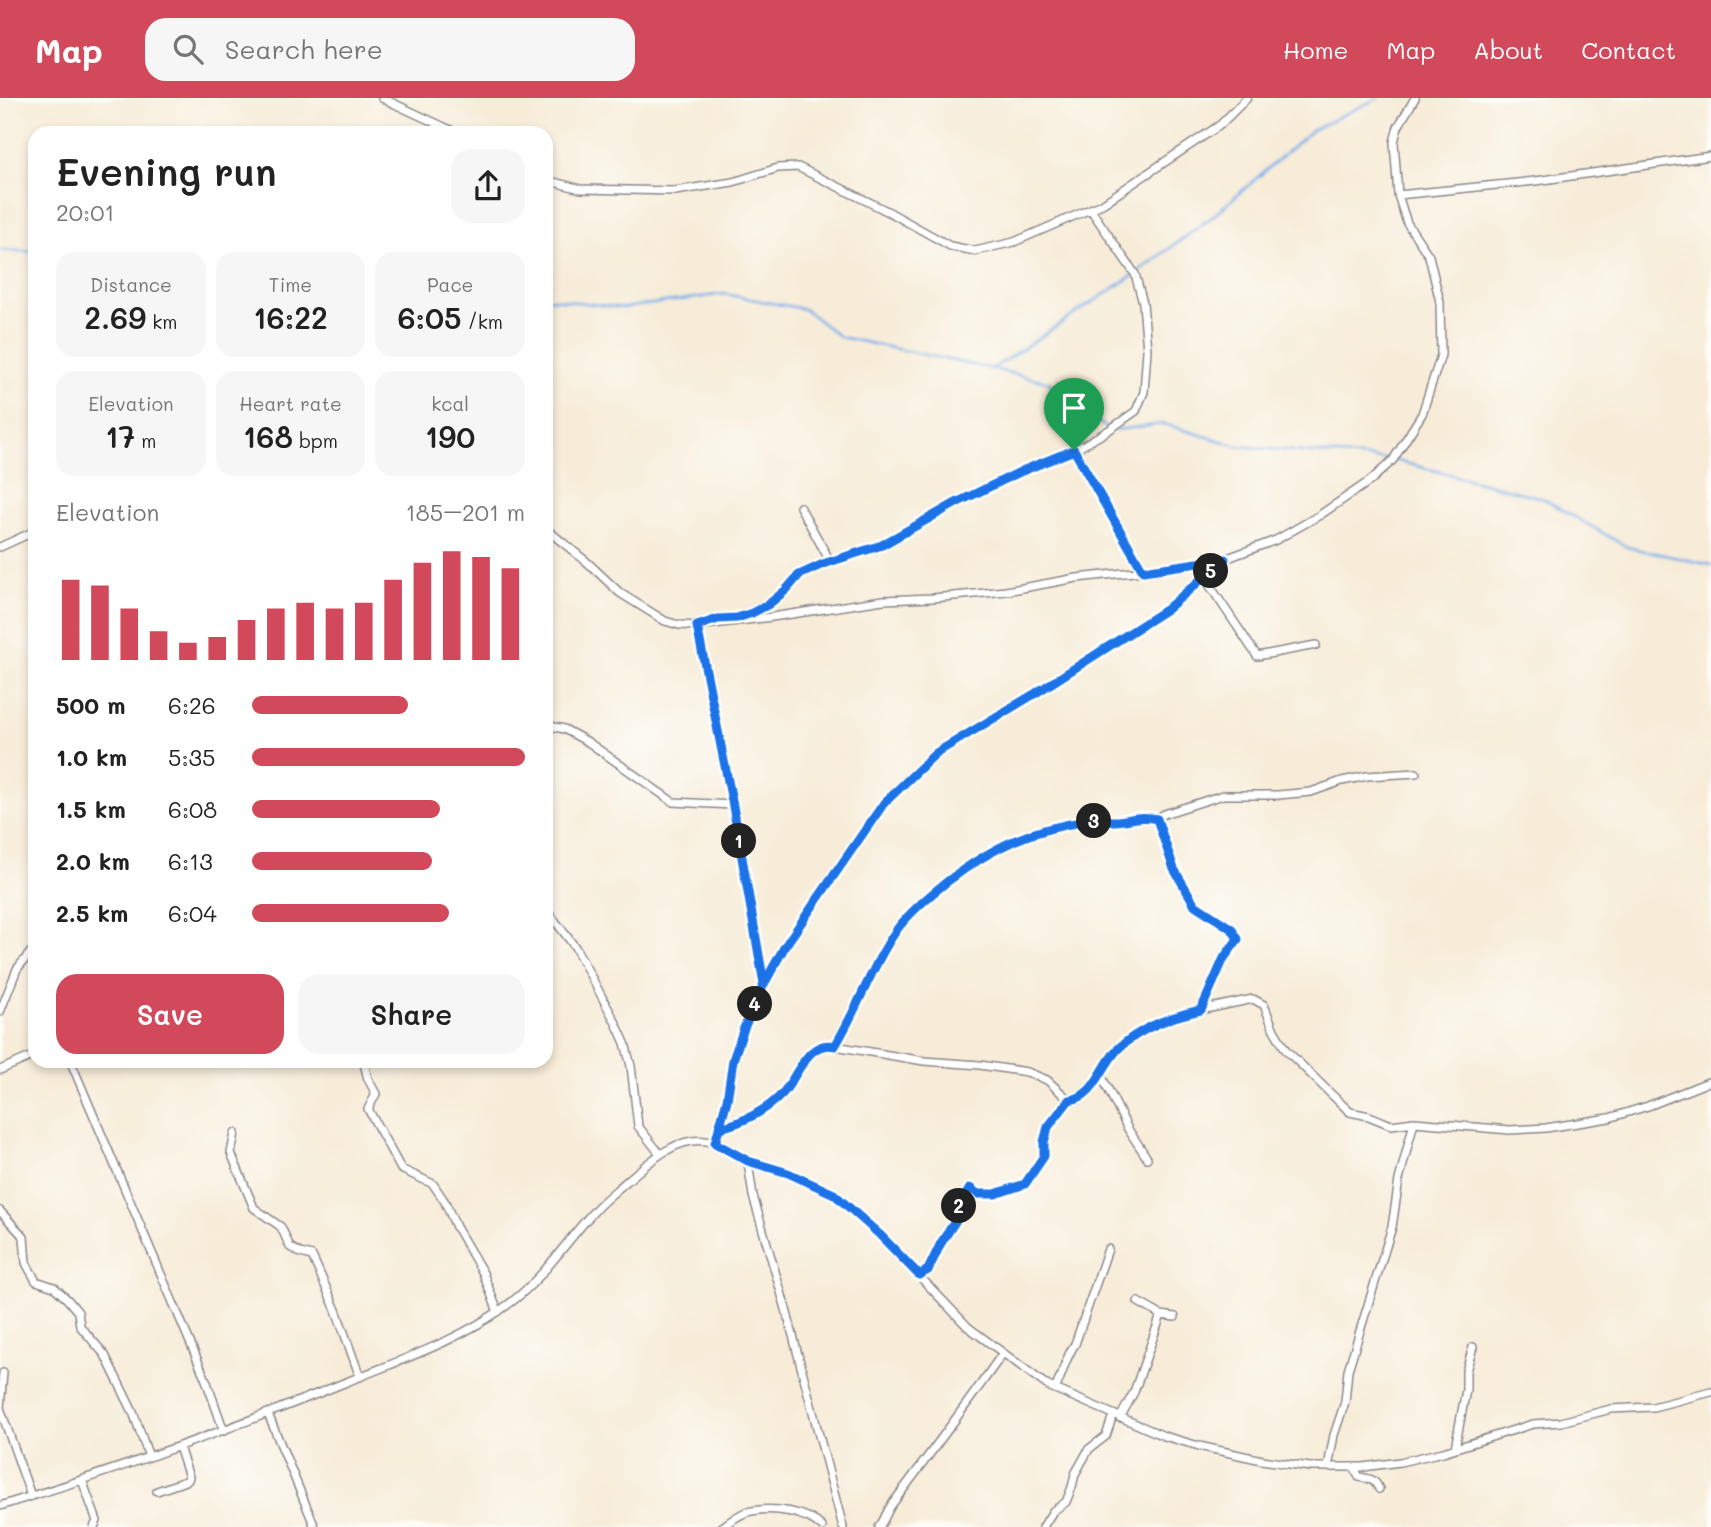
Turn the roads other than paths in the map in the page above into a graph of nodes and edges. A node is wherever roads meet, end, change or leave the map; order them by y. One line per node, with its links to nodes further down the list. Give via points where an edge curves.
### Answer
1 (382, 98): 4 (street)
2 (1247, 98): 8 (street, via 1220,125)
3 (1415, 98): 7 (street, via 1394,142)
4 (442, 126)
5 (1711, 156): 7 (street)
6 (553, 182): 8 (street, via 581,189 675,191 798,167 950,246 975,251 1014,242)
7 (1398, 195): 14 (street, via 1407,223 1429,256 1440,302 1441,355 1422,414 1393,460 1370,481 1276,540)
8 (1091, 210): 9 (street, via 1135,274 1147,350 1144,392 1136,411)
9 (1074, 450): 15 (street, via 956,503 882,545); 16 (street)
10 (800, 507): 15 (street)
11 (28, 534): 13 (street)
12 (553, 535): 18 (street, via 620,593 665,621)
13 (0, 547)
14 (1225, 559): 16 (street); 17 (street)
15 (830, 561): 18 (street, via 799,575 769,604)
16 (1143, 571): 18 (street)
17 (1204, 577): 19 (street, via 1257,656); 26 (street, via 1167,609 936,753 905,781 884,803)
18 (701, 626): 22 (street)
19 (1316, 645)
20 (553, 727): 22 (street, via 588,742 673,802)
21 (1416, 774): 23 (street, via 1367,776 1311,792 1223,794)
22 (733, 806): 26 (street)
23 (1157, 819): 27 (street, via 1174,869 1195,905 1232,929 1238,939 1224,958); 29 (street, via 1090,821 1034,833 976,859 926,898 898,928)
24 (553, 918): 41 (street, via 575,947 616,1023 631,1066 638,1126)
25 (28, 954): 28 (street, via 11,980)
26 (764, 984): 38 (street, via 733,1060)
27 (1201, 1010): 34 (street, via 1160,1022 1130,1039); 37 (street, via 1258,1000 1286,1050 1350,1112 1391,1125)
28 (0, 1012)
29 (835, 1046): 36 (street, via 924,1062 1027,1072 1047,1080); 38 (street, via 814,1048 782,1095 744,1120)
30 (28, 1058): 33 (street)
31 (73, 1068): 59 (street)
32 (365, 1068): 48 (street, via 376,1094 368,1109 401,1169 433,1184 445,1202)
33 (0, 1070)
34 (1100, 1073): 36 (street, via 1083,1096); 42 (street)
35 (1711, 1081): 37 (street, via 1609,1118 1546,1128 1510,1130)
36 (1069, 1100): 46 (street, via 1048,1127 1044,1156 1025,1184 995,1194 978,1194 970,1188 928,1270)
37 (1415, 1122): 63 (street, via 1392,1227 1348,1370 1345,1402)
38 (719, 1128): 40 (street)
39 (235, 1133): 54 (street, via 231,1153 254,1208 281,1227 290,1247 312,1256)
40 (715, 1143): 41 (street, via 684,1143); 43 (street)
41 (660, 1154): 48 (street, via 597,1207 526,1290)
42 (1147, 1158)
43 (748, 1161): 46 (street, via 834,1194); 74 (street, via 753,1196)
44 (0, 1211): 62 (street, via 24,1237 26,1264 36,1280 54,1287 68,1300 78,1312 80,1326 105,1355 134,1412)
45 (1108, 1249): 55 (street)
46 (919, 1275): 52 (street, via 968,1327)
47 (1138, 1302): 49 (street)
48 (498, 1312): 54 (street, via 445,1343)
49 (1161, 1315): 50 (street); 58 (street, via 1133,1392)
50 (1175, 1317)
51 (1473, 1348): 61 (street)
52 (1003, 1353): 55 (street); 75 (street)
53 (3, 1373): 68 (street, via 0,1408)
54 (360, 1377): 57 (street)
55 (1055, 1389): 58 (street)
56 (1711, 1392): 61 (street, via 1653,1407 1611,1409 1533,1424)
57 (268, 1414): 59 (street); 71 (street)
58 (1117, 1416): 63 (street, via 1199,1446 1262,1460); 76 (street, via 1107,1436 1089,1449 1074,1474 1066,1502)
59 (224, 1431): 60 (street)
60 (178, 1447): 62 (street); 67 (street, via 188,1480)
61 (1455, 1448): 64 (street, via 1401,1462)
62 (149, 1457): 65 (street)
63 (1328, 1467): 64 (street)
64 (1354, 1467): 66 (street, via 1359,1477 1370,1478)
65 (82, 1480): 68 (street); 70 (street, via 97,1521)
66 (1379, 1489)
67 (157, 1491)
68 (31, 1496): 69 (street)
69 (0, 1506)
70 (94, 1527)
71 (315, 1527)
72 (722, 1527): 73 (street, via 752,1511 778,1510 806,1517)
73 (821, 1527)
74 (843, 1527)
75 (879, 1527)
76 (1043, 1527)

